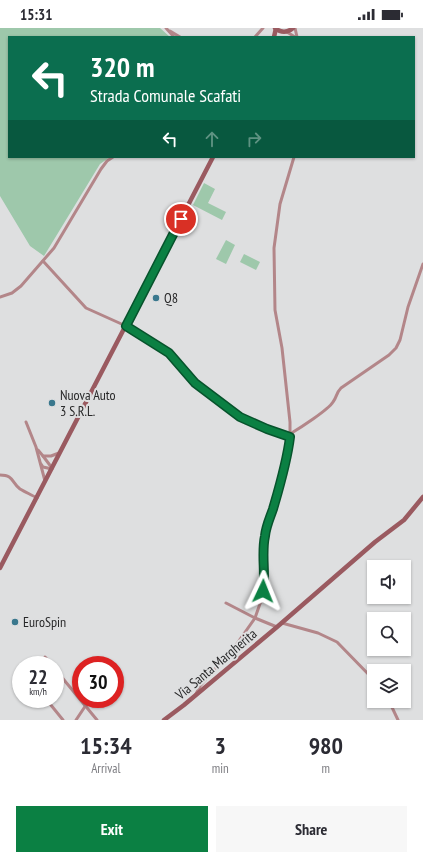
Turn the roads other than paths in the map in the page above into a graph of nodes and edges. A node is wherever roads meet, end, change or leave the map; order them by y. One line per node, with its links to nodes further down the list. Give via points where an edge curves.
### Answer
1 (166, 28): 5 (street)
2 (263, 28): 9 (street)
3 (276, 28): 6 (street)
4 (294, 28): 6 (street)
5 (170, 31): 7 (street); 8 (street)
6 (286, 32): 10 (street); 11 (street)
7 (173, 36)
8 (178, 36)
9 (256, 36)
10 (278, 36)
11 (294, 36)
12 (112, 158): 15 (street, via 100,169 54,248)
13 (211, 158): 18 (street)
14 (294, 158): 20 (street, via 280,204 274,248 275,310 286,385)
15 (43, 261): 17 (street, via 21,286 12,293); 18 (street, via 86,308)
16 (423, 264): 20 (street, via 396,348 341,388 333,402)
17 (0, 297)
18 (126, 326): 20 (street, via 169,353 195,383 240,417); 22 (street)
19 (26, 422): 21 (street)
20 (290, 436): 32 (street, via 286,466 264,537 264,583)
21 (36, 447): 23 (street); 24 (street)
22 (60, 453): 23 (street); 25 (street)
23 (43, 456): 25 (street)
24 (40, 462): 25 (street, via 43,467); 27 (street)
25 (52, 468): 27 (street)
26 (0, 475): 29 (street, via 7,475 20,488)
27 (45, 482): 29 (street)
28 (423, 497): 33 (street, Via Santa Margherita, via 404,520)
29 (37, 498): 30 (street)
30 (0, 568)
31 (226, 603): 32 (street)
32 (255, 618): 34 (street); 38 (street, via 236,645 200,686)
33 (282, 623): 34 (street, Via Santa Margherita); 35 (street, via 318,633 337,642)
34 (277, 627): 38 (street, Via Santa Margherita)
35 (367, 673)
36 (64, 680): 37 (street)
37 (72, 690)
38 (195, 696): 46 (street, Via Santa Margherita)
39 (53, 708): 43 (street)
40 (84, 708): 44 (street)
41 (87, 708): 45 (street)
42 (392, 708): 47 (street)
43 (63, 720)
44 (76, 720)
45 (97, 720)
46 (164, 720)
47 (398, 720)

